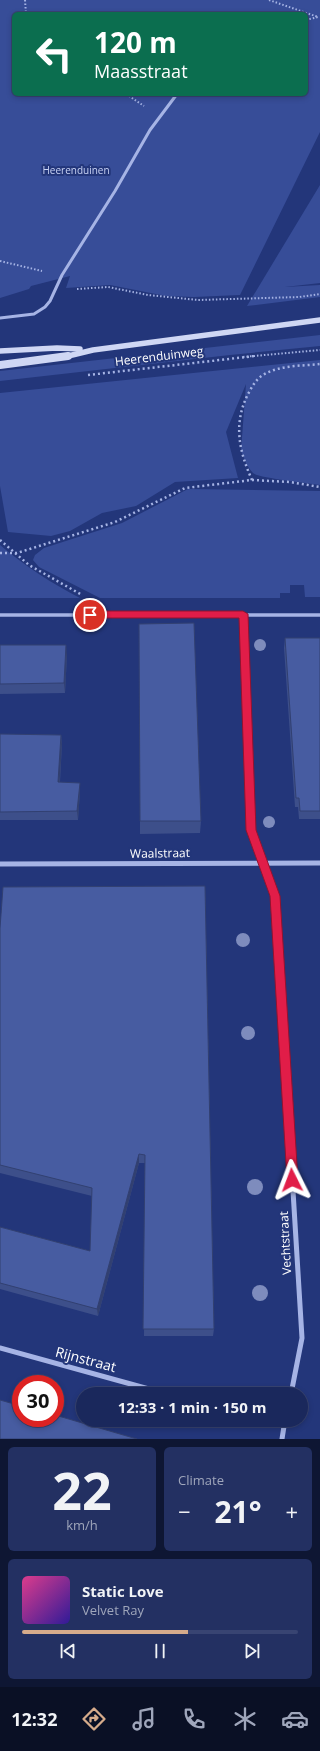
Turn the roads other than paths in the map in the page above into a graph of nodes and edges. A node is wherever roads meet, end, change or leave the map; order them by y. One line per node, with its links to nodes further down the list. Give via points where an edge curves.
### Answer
1 (176, 96): 2 (street, via 150,130 62,275 50,301 40,311 24,316)
2 (0, 318)
3 (320, 320): 4 (main road, Heerenduinweg)
4 (93, 350): 5 (main road, Heerenduinweg, via 57,348); 6 (main road, Heerenduinweg, via 58,358)
5 (0, 351)
6 (0, 365)
7 (243, 614): 8 (street); 9 (street); 10 (street, Vechtstraat, via 251,830)
8 (0, 615)
9 (320, 615)
10 (262, 863): 11 (street, Waalstraat); 12 (street, Waalstraat); 15 (street, Vechtstraat, via 275,896 302,1338)
11 (320, 863)
12 (0, 864)
13 (0, 1348): 14 (street, Rijnstraat)
14 (142, 1387)
15 (292, 1387)
16 (284, 1427): 17 (street)
17 (282, 1439)

